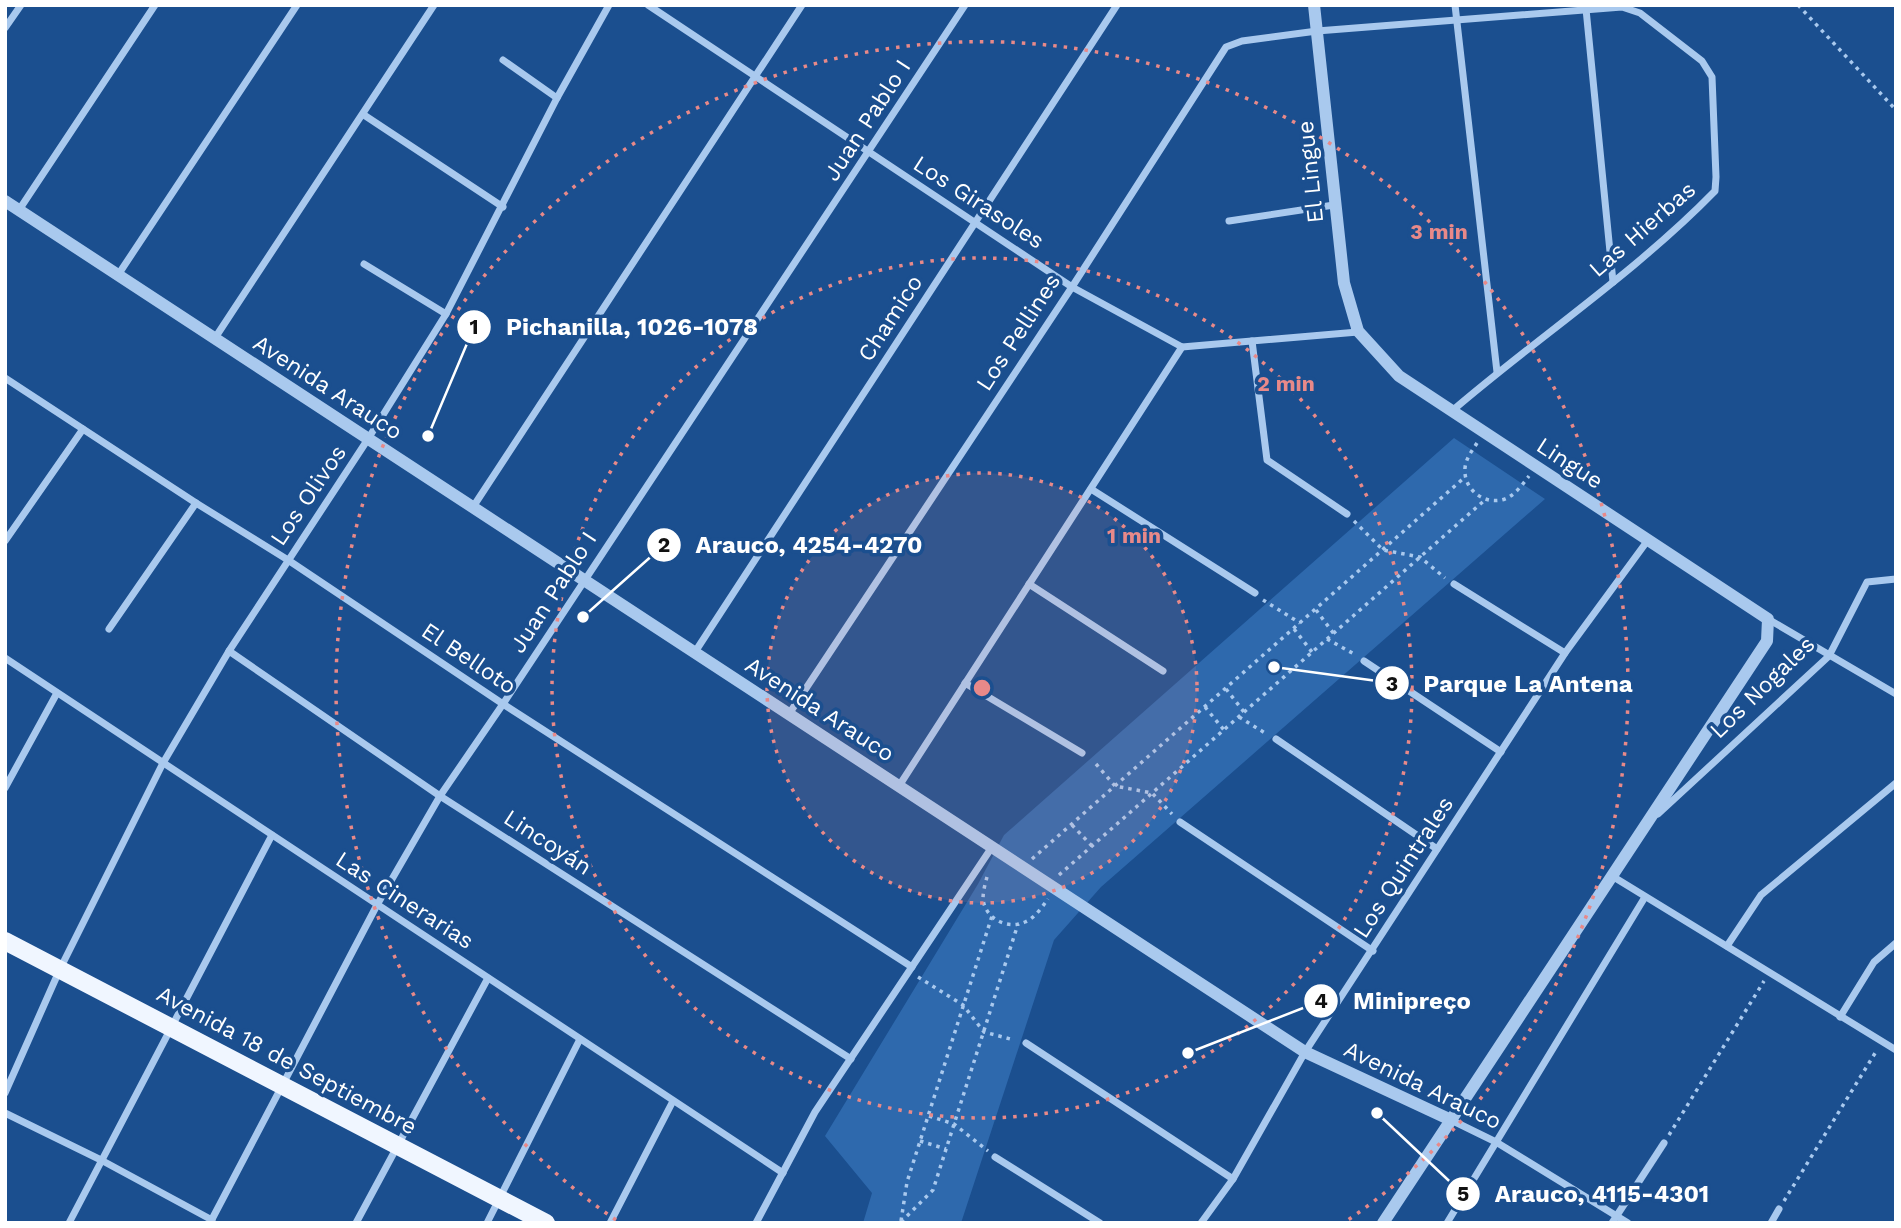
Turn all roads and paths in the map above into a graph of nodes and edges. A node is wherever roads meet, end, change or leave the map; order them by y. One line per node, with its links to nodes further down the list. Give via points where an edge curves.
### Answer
1 (21, 5): 15 (street)
2 (156, 5): 26 (street)
3 (297, 5): 30 (street)
4 (434, 5): 21 (street)
5 (609, 5): 19 (street, Los Olivos)
6 (648, 5): 18 (street, Los Girasoles)
7 (802, 5): 18 (street)
8 (965, 5): 22 (street, Juan Pablo I)
9 (1117, 5): 28 (street, Chamico)
10 (1314, 5): 16 (street, El Lingue)
11 (1455, 5): 14 (street)
12 (1798, 5): 20 (path)
13 (1586, 9): 14 (street, Las Hierbas); 31 (street); 31 (street, Las Hierbas, via 1622,7 1640,13 1702,61 1712,78 1715,191)
14 (1457, 20): 16 (street, Los Pellines); 38 (street)
15 (5, 28)
16 (1317, 31): 24 (street, El Lingue); 32 (street, Los Pellines, via 1226,47)
17 (503, 60): 19 (street)
18 (755, 75): 22 (street, Los Girasoles); 49 (street)
19 (557, 98): 25 (street, Los Olivos)
20 (1896, 110)
21 (364, 115): 25 (street); 35 (street)
22 (869, 153): 28 (street, Los Girasoles); 59 (street, Juan Pablo I)
23 (5, 201): 26 (street, Avenida Arauco)
24 (1334, 205): 27 (street); 34 (street, El Lingue, via 1344,283)
25 (503, 207): 33 (street, Los Olivos)
26 (19, 210): 30 (street, Avenida Arauco)
27 (1228, 221)
28 (975, 223): 32 (street, Los Girasoles); 71 (street, Chamico)
29 (364, 264): 33 (street)
30 (118, 275): 35 (street, Avenida Arauco)
31 (1613, 282): 38 (street, Las Hierbas)
32 (1072, 287): 37 (street, Los Girasoles); 85 (street, Los Pellines)
33 (446, 314): 43 (street, Los Olivos)
34 (1359, 331): 36 (street); 40 (street, Lingue, via 1399,376)
35 (215, 338): 43 (street, Avenida Arauco)
36 (1252, 341): 37 (street); 50 (street, via 1267,460)
37 (1182, 347): 46 (street)
38 (1497, 372): 40 (street, Las Hierbas)
39 (5, 378): 41 (street, El Belloto)
40 (1452, 411): 42 (street, Lingue)
41 (83, 429): 48 (street, El Belloto); 52 (street)
42 (1484, 432): 44 (street, Lingue); 45 (path, via 1466,461)
43 (369, 439): 49 (street, Avenida Arauco); 57 (street, Los Olivos)
44 (1537, 467): 47 (path, via 1513,494); 53 (street, Lingue)
45 (1465, 477): 47 (path, via 1470,488); 55 (path)
46 (1091, 489): 60 (street); 62 (street)
47 (1486, 499): 56 (path)
48 (196, 503): 57 (street, El Belloto); 67 (street)
49 (473, 507): 59 (street, Avenida Arauco)
50 (1347, 514): 55 (path)
51 (5, 521): 52 (street)
52 (13, 527): 54 (street)
53 (1648, 540): 65 (street, Lingue); 73 (street, Los Quintrales)
54 (5, 541)
55 (1382, 550): 56 (path); 63 (path)
56 (1420, 557): 61 (path); 68 (path)
57 (288, 560): 70 (street, Los Olivos); 82 (street, El Belloto)
58 (1896, 579): 74 (street, Los Nogales, via 1867,582)
59 (584, 580): 71 (street, Avenida Arauco); 82 (street, Juan Pablo I)
60 (1030, 584): 77 (street); 78 (street)
61 (1454, 584): 73 (street)
62 (1255, 593): 64 (path)
63 (1316, 609): 64 (path); 68 (path)
64 (1300, 622): 66 (path)
65 (1768, 625): 74 (street, Lingue); 101 (street, Los Nogales, via 1767,641)
66 (1294, 628): 72 (path); 79 (path)
67 (108, 629)
68 (1334, 634): 69 (path)
69 (1328, 639): 72 (path); 76 (path)
70 (229, 651): 91 (street, Los Olivos); 98 (street, Lincoyán)
71 (695, 652): 85 (street, Avenida Arauco)
72 (1312, 652): 84 (path)
73 (1566, 653): 89 (street, Los Quintrales)
74 (1829, 656): 81 (street, Lingue); 101 (street, Los Nogales)
75 (5, 658): 80 (street, Las Cinerarias)
76 (1364, 661): 89 (street)
77 (1163, 671)
78 (965, 683): 90 (street); 94 (street)
79 (1225, 689): 83 (path); 84 (path)
80 (57, 693): 91 (street, Las Cinerarias); 96 (street)
81 (1896, 694)
82 (503, 704): 98 (street, Juan Pablo I); 118 (street, El Belloto)
83 (1205, 707): 87 (path); 95 (path)
84 (1244, 712): 86 (path)
85 (789, 714): 94 (street, Avenida Arauco)
86 (1238, 717): 87 (path); 88 (path)
87 (1224, 730): 97 (path)
88 (1276, 739): 105 (street)
89 (1501, 752): 105 (street, Los Quintrales)
90 (1082, 753)
91 (163, 763): 102 (street, Las Cinerarias); 117 (street, Los Olivos)
92 (1096, 764): 95 (path)
93 (1896, 783): 115 (street, via 1761,895)
94 (899, 786): 104 (street, Avenida Arauco)
95 (1115, 786): 97 (path); 100 (path)
96 (5, 788)
97 (1152, 793): 99 (path); 103 (path)
98 (440, 796): 110 (street, Juan Pablo I); 130 (street, Lincoyán)
99 (1180, 822): 116 (street)
100 (1071, 824): 103 (path); 106 (path)
101 (1645, 826): 107 (street, Los Nogales)
102 (272, 835): 110 (street, Las Cinerarias); 123 (street)
103 (1092, 846): 108 (path)
104 (992, 847): 106 (street, Avenida Arauco); 111 (path, via 983,897); 118 (street)
105 (1437, 849): 116 (street, Los Quintrales)
106 (1023, 867): 108 (street, Avenida Arauco)
107 (1612, 876): 109 (street); 136 (street, Los Nogales)
108 (1052, 886): 112 (path, via 1034,917); 129 (street, Avenida Arauco)
109 (1645, 897): 115 (street); 139 (street)
110 (377, 905): 120 (street, Las Cinerarias); 131 (street, Juan Pablo I)
111 (992, 916): 112 (path, via 1006,924); 121 (path)
112 (1018, 924): 124 (path)
113 (5, 941): 117 (main road, Avenida 18 de Septiembre)
114 (1896, 943): 122 (street, via 1874,962)
115 (1727, 946): 119 (street)
116 (1373, 951): 129 (street, Los Quintrales)
117 (60, 969): 123 (main road, Avenida 18 de Septiembre); 132 (street, Los Olivos)
118 (910, 970): 121 (path); 130 (street)
119 (1769, 973): 122 (street); 140 (path)
120 (488, 978): 125 (street, Las Cinerarias); 141 (street)
121 (964, 1005): 124 (path); 135 (path)
122 (1840, 1017): 126 (street)
123 (172, 1028): 131 (main road, Avenida 18 de Septiembre); 144 (street)
124 (984, 1031): 127 (path); 137 (path)
125 (580, 1039): 133 (street, Las Cinerarias); 147 (street)
126 (1882, 1042): 128 (street); 148 (path)
127 (1026, 1044): 146 (street)
128 (1896, 1050)
129 (1305, 1052): 136 (street, Avenida Arauco); 146 (street, Los Quintrales)
130 (850, 1059): 145 (street)
131 (282, 1086): 141 (main road, Avenida 18 de Septiembre); 150 (street, Juan Pablo I)
132 (5, 1093)
133 (673, 1101): 145 (street, Las Cinerarias); 156 (street)
134 (5, 1112): 144 (street)
135 (928, 1116): 137 (path); 138 (path)
136 (1451, 1121): 139 (street, Avenida Arauco); 160 (street, Los Nogales)
137 (954, 1124): 142 (path); 143 (path)
138 (920, 1141): 142 (path); 151 (path)
139 (1496, 1142): 149 (street, Avenida Arauco); 161 (street)
140 (1664, 1143): 149 (street)
141 (398, 1146): 147 (main road, Avenida 18 de Septiembre); 153 (street)
142 (946, 1149): 151 (path, via 933,1190)
143 (995, 1157): 158 (street)
144 (101, 1160): 150 (street); 152 (street)
145 (783, 1173): 157 (street)
146 (1233, 1179): 159 (street, Los Quintrales)
147 (499, 1199): 154 (street); 155 (main road, Avenida 18 de Septiembre)
148 (1779, 1209): 163 (street)
149 (1614, 1219): 162 (street, Avenida Arauco)
150 (211, 1222)
151 (901, 1222)
152 (69, 1223)
153 (356, 1223)
154 (487, 1223)
155 (546, 1223)
156 (610, 1223)
157 (756, 1223)
158 (1100, 1223)
159 (1201, 1223)
160 (1383, 1223)
161 (1447, 1223)
162 (1628, 1223)
163 (1771, 1223)

